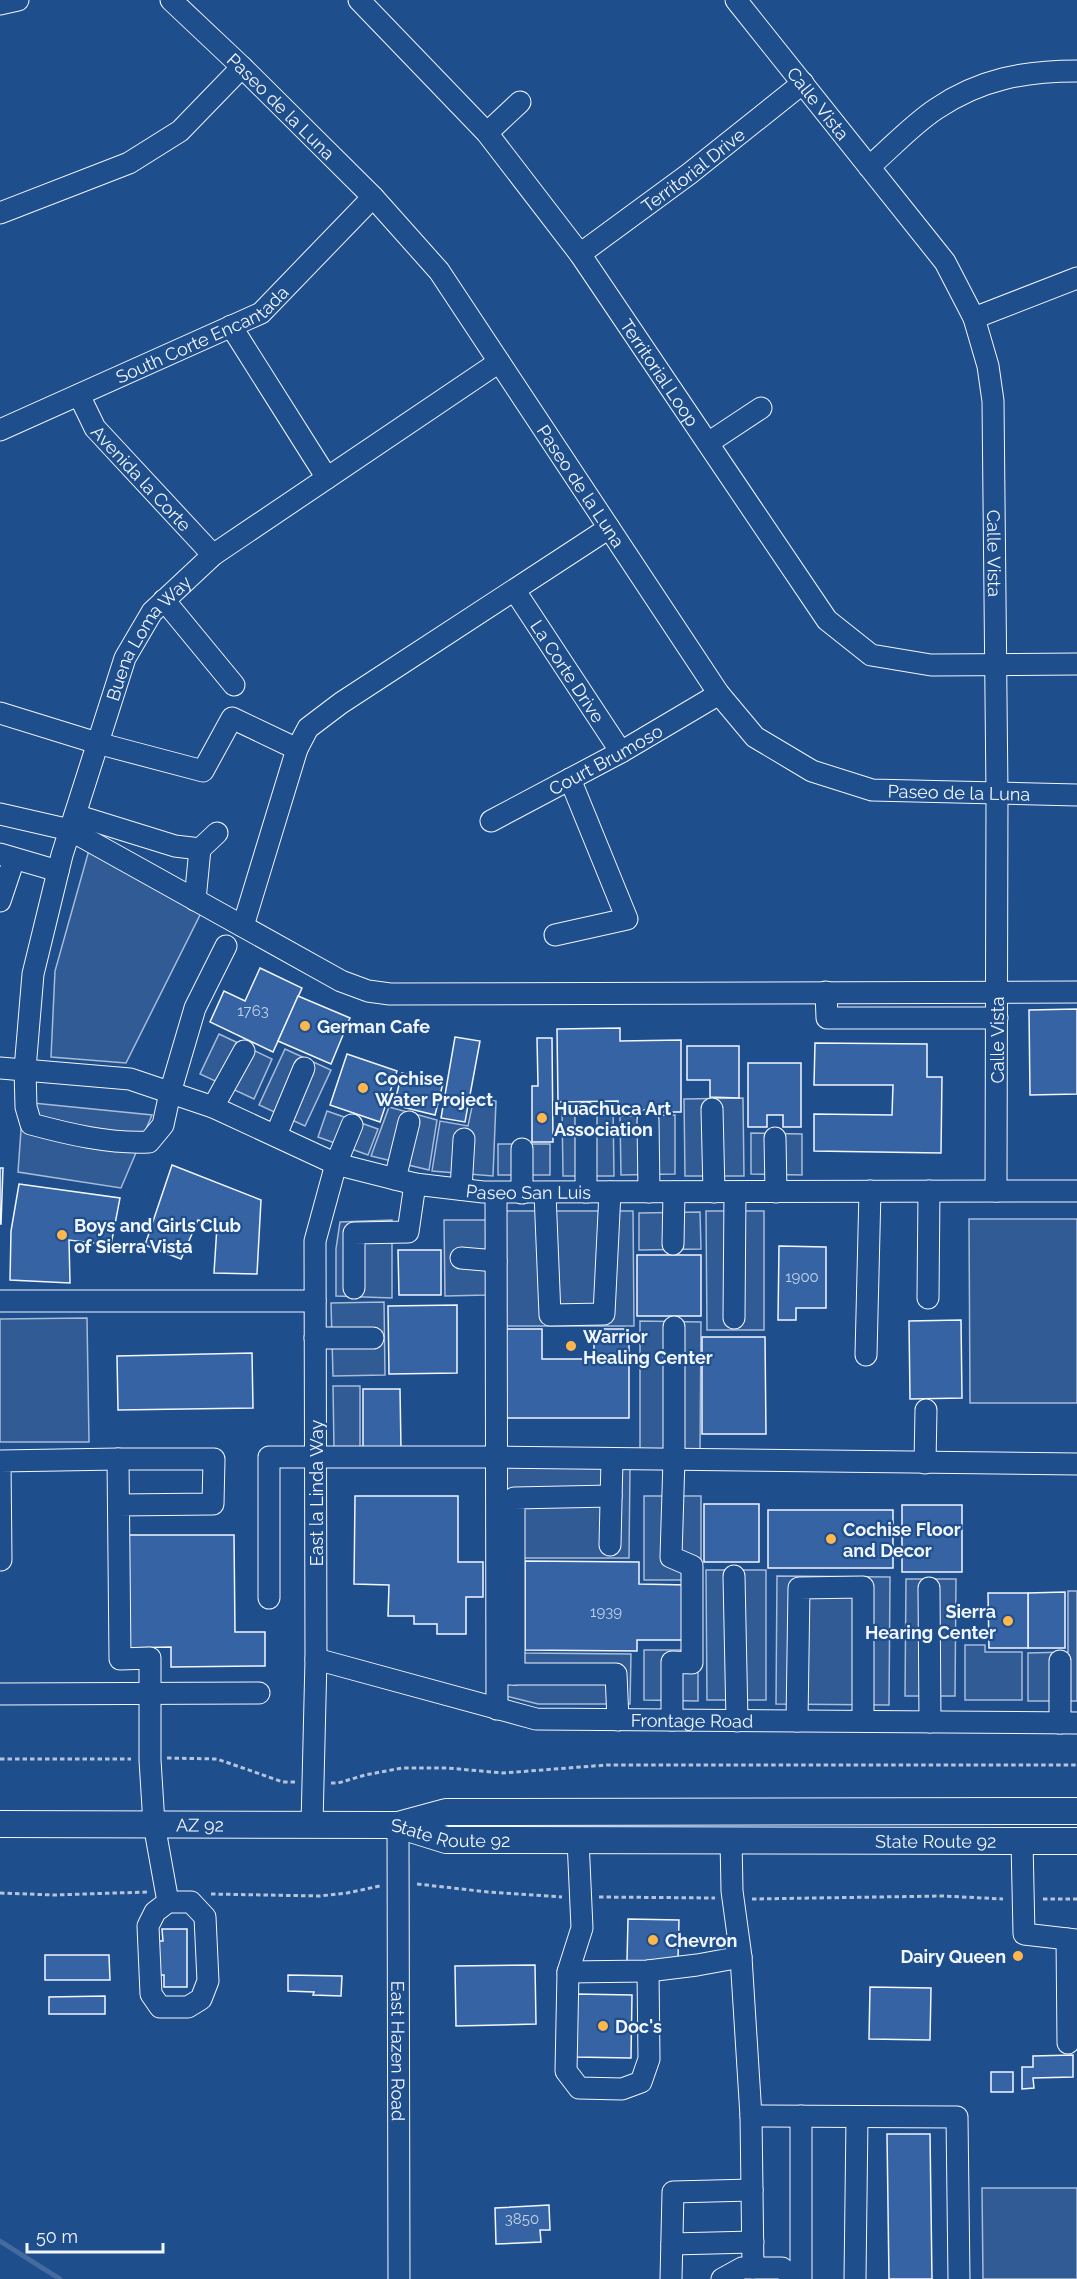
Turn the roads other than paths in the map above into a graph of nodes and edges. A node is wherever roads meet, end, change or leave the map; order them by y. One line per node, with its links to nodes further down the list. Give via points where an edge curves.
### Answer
1 (18, 0): 5 (street)
2 (171, 0): 6 (street, Paseo de la Luna)
3 (359, 0): 10 (street, Territorial Loop)
4 (736, 0): 8 (street, Calle Vista)
5 (0, 4)
6 (242, 67): 12 (street, Paseo de la Luna); 13 (street, via 180,131 129,163)
7 (1077, 71): 11 (street, via 1001,78 967,92 935,110)
8 (803, 83): 11 (street, Calle Vista); 14 (street, Territorial Drive)
9 (520, 102): 10 (street)
10 (486, 134): 14 (street, Territorial Loop)
11 (869, 167): 16 (street, Calle Vista, via 945,262)
12 (374, 197): 17 (street, South Corte Encantada, via 261,313); 18 (street, Paseo de la Luna, via 439,271)
13 (0, 213)
14 (580, 254): 22 (street, Territorial Loop)
15 (1077, 278): 16 (street)
16 (974, 318): 29 (street, Calle Vista, via 993,401)
17 (231, 326): 19 (street, South Corte Encantada); 23 (street)
18 (499, 362): 23 (street, Buena Loma Way); 24 (street, Paseo de la Luna)
19 (79, 394): 21 (street, South Corte Encantada); 25 (street, Avenida la Corte, via 95,428)
20 (761, 408): 22 (street)
21 (0, 430)
22 (708, 443): 29 (street, Territorial Loop, via 827,620 862,648 870,654 931,665)
23 (327, 478): 25 (street, Buena Loma Way)
24 (609, 528): 26 (street); 31 (street, Paseo de la Luna)
25 (213, 555): 27 (street, Buena Loma Way)
26 (515, 591): 34 (street, via 341,703 308,728); 35 (street, La Corte Drive)
27 (164, 600): 30 (street); 33 (street, Buena Loma Way, via 152,612 125,658)
28 (1077, 664): 29 (street, Territorial Loop)
29 (995, 666): 37 (street, Calle Vista)
30 (234, 685)
31 (719, 694): 35 (street, Court Brumoso); 37 (street, Paseo de la Luna, via 755,737 812,771 872,790)
32 (0, 713): 33 (street)
33 (97, 743): 34 (street, via 203,771 232,718); 41 (street, Buena Loma Way)
34 (297, 749): 48 (street)
35 (621, 752): 36 (street, Court Brumoso)
36 (570, 779): 40 (street, Court Brumoso); 49 (street, via 627,919)
37 (997, 794): 38 (street, Paseo de la Luna); 51 (street, Calle Vista)
38 (1077, 795)
39 (0, 814): 41 (street)
40 (491, 821)
41 (72, 822): 43 (street); 45 (street, Buena Loma Way); 46 (street)
42 (216, 833): 43 (street)
43 (200, 849): 46 (street)
44 (7, 856): 45 (street); 47 (street)
45 (58, 871): 58 (street, Buena Loma Way, via 33,974)
46 (195, 900): 48 (street)
47 (0, 901)
48 (243, 926): 52 (street, via 341,981 390,994)
49 (555, 935)
50 (226, 946): 59 (street, via 195,1008)
51 (997, 991): 52 (street); 53 (street); 54 (street, Calle Vista)
52 (826, 992): 54 (street, via 827,1018)
53 (1077, 992)
54 (997, 1018): 76 (street, Calle Vista)
55 (244, 1051): 60 (street)
56 (0, 1068): 58 (street, Paseo San Luis)
57 (304, 1068): 66 (street)
58 (25, 1069): 59 (street, Paseo San Luis, via 130,1080); 59 (street, Buena Loma Way, via 26,1107 31,1124 63,1133 149,1142 163,1125)
59 (170, 1093): 60 (street, Paseo San Luis)
60 (213, 1107): 66 (street, Paseo San Luis)
61 (712, 1109): 82 (street)
62 (586, 1113): 78 (street)
63 (648, 1120): 80 (street)
64 (408, 1122): 71 (street)
65 (352, 1125): 70 (street, East la Linda Way)
66 (276, 1135): 70 (street, Paseo San Luis)
67 (464, 1138): 73 (street)
68 (775, 1138): 84 (street)
69 (522, 1149): 86 (street)
70 (336, 1164): 71 (street, Paseo San Luis); 94 (street, East la Linda Way, via 315,1241)
71 (395, 1179): 72 (street, Paseo San Luis)
72 (416, 1184): 73 (street, Paseo San Luis); 91 (street, via 408,1232 354,1233)
73 (461, 1189): 85 (street, Paseo San Luis)
74 (870, 1191): 75 (street, Paseo San Luis); 84 (street, Paseo San Luis); 99 (street)
75 (929, 1191): 76 (street, Paseo San Luis); 92 (street)
76 (996, 1191): 77 (street, Paseo San Luis)
77 (1077, 1191)
78 (586, 1192): 79 (street, Paseo San Luis); 87 (street, Paseo San Luis)
79 (610, 1192): 80 (street, Paseo San Luis); 87 (street, via 604,1314 561,1315 550,1315)
80 (649, 1192): 81 (street, Paseo San Luis)
81 (674, 1192): 82 (street, Paseo San Luis); 88 (street)
82 (714, 1192): 83 (street, Paseo San Luis)
83 (735, 1192): 84 (street, Paseo San Luis); 95 (street)
84 (776, 1192)
85 (496, 1193): 86 (street, Paseo San Luis); 90 (street)
86 (522, 1193): 87 (street, Paseo San Luis)
87 (545, 1193)
88 (673, 1244)
89 (461, 1258): 90 (street)
90 (496, 1261): 102 (street)
91 (354, 1288)
92 (928, 1298)
93 (0, 1301): 94 (street)
94 (315, 1301): 97 (street, East la Linda Way)
95 (734, 1318)
96 (674, 1327): 105 (street)
97 (315, 1338): 98 (street); 101 (street, East la Linda Way)
98 (374, 1338)
99 (866, 1355)
100 (926, 1410): 106 (street)
101 (316, 1457): 102 (street); 114 (street, via 268,1457); 115 (street, East la Linda Way)
102 (496, 1457): 104 (street); 117 (street)
103 (118, 1459): 109 (street); 109 (street, via 214,1459 213,1504); 111 (street, via 0,1461)
104 (612, 1459): 105 (street); 108 (street)
105 (674, 1459): 106 (street); 123 (street, via 671,1557 692,1566 692,1663 672,1662)
106 (925, 1462): 107 (street)
107 (1077, 1464)
108 (611, 1496): 110 (street); 117 (street, via 514,1498)
109 (119, 1505): 120 (street, via 120,1659 150,1658)
110 (610, 1545)
111 (1, 1560)
112 (734, 1576): 124 (street)
113 (929, 1588): 127 (street)
114 (269, 1599)
115 (316, 1659): 121 (street, Frontage Road); 133 (street, East la Linda Way)
116 (1060, 1661): 128 (street)
117 (506, 1674): 121 (street); 122 (street, via 616,1674)
118 (259, 1693): 120 (street)
119 (0, 1694): 120 (street)
120 (151, 1694): 132 (street)
121 (497, 1708): 122 (street, Frontage Road, via 536,1719)
122 (618, 1720): 123 (street, Frontage Road)
123 (672, 1720): 124 (street, Frontage Road)
124 (737, 1721): 125 (street, Frontage Road)
125 (797, 1721): 126 (street, Frontage Road); 126 (street, via 799,1588 863,1587)
126 (863, 1722): 127 (street, Frontage Road)
127 (930, 1722): 128 (street, Frontage Road)
128 (1069, 1723)
129 (730, 1811): 130 (main road, State Route 92 / AZ 92); 134 (main road, State Route 92 / AZ 92, via 446,1812); 135 (main road)
130 (1077, 1811)
131 (0, 1824): 132 (main road, AZ 92 / AZ 92)
132 (154, 1824): 133 (main road, AZ 92 / AZ 92); 139 (street)
133 (312, 1824): 134 (main road, AZ 92 / AZ 92)
134 (398, 1825): 136 (main road, State Route 92 / AZ 92, via 446,1840); 152 (street, East Hazen Road)
135 (731, 1839): 136 (main road, State Route 92 / AZ 92); 137 (main road, State Route 92 / AZ 92); 141 (street, via 733,1899)
136 (578, 1840): 143 (street, via 582,1928)
137 (1022, 1841): 138 (main road, State Route 92 / AZ 92); 140 (street, via 1024,1934)
138 (1077, 1841)
139 (167, 1897): 139 (street, via 148,1926 151,1994 160,2007 188,2007 201,1999 208,1981 205,1917 191,1902)
140 (1072, 1939): 144 (street)
141 (741, 1957): 142 (street); 145 (street)
142 (648, 1971): 143 (street); 143 (street, via 649,2059 641,2082 622,2089 579,2088 566,2071)
143 (568, 1972)
144 (1068, 2043)
145 (751, 2116): 146 (street); 148 (street)
146 (801, 2116): 147 (street); 156 (street)
147 (857, 2117): 157 (street); 158 (street, via 957,2117)
148 (752, 2190): 149 (street); 150 (street, via 673,2192)
149 (753, 2242): 150 (street); 151 (street)
150 (672, 2244): 153 (street)
151 (753, 2268): 154 (street, via 742,2268); 155 (street, via 782,2268)
152 (399, 2279)
153 (671, 2279)
154 (722, 2279)
155 (796, 2279)
156 (801, 2279)
157 (855, 2279)
158 (959, 2279)

